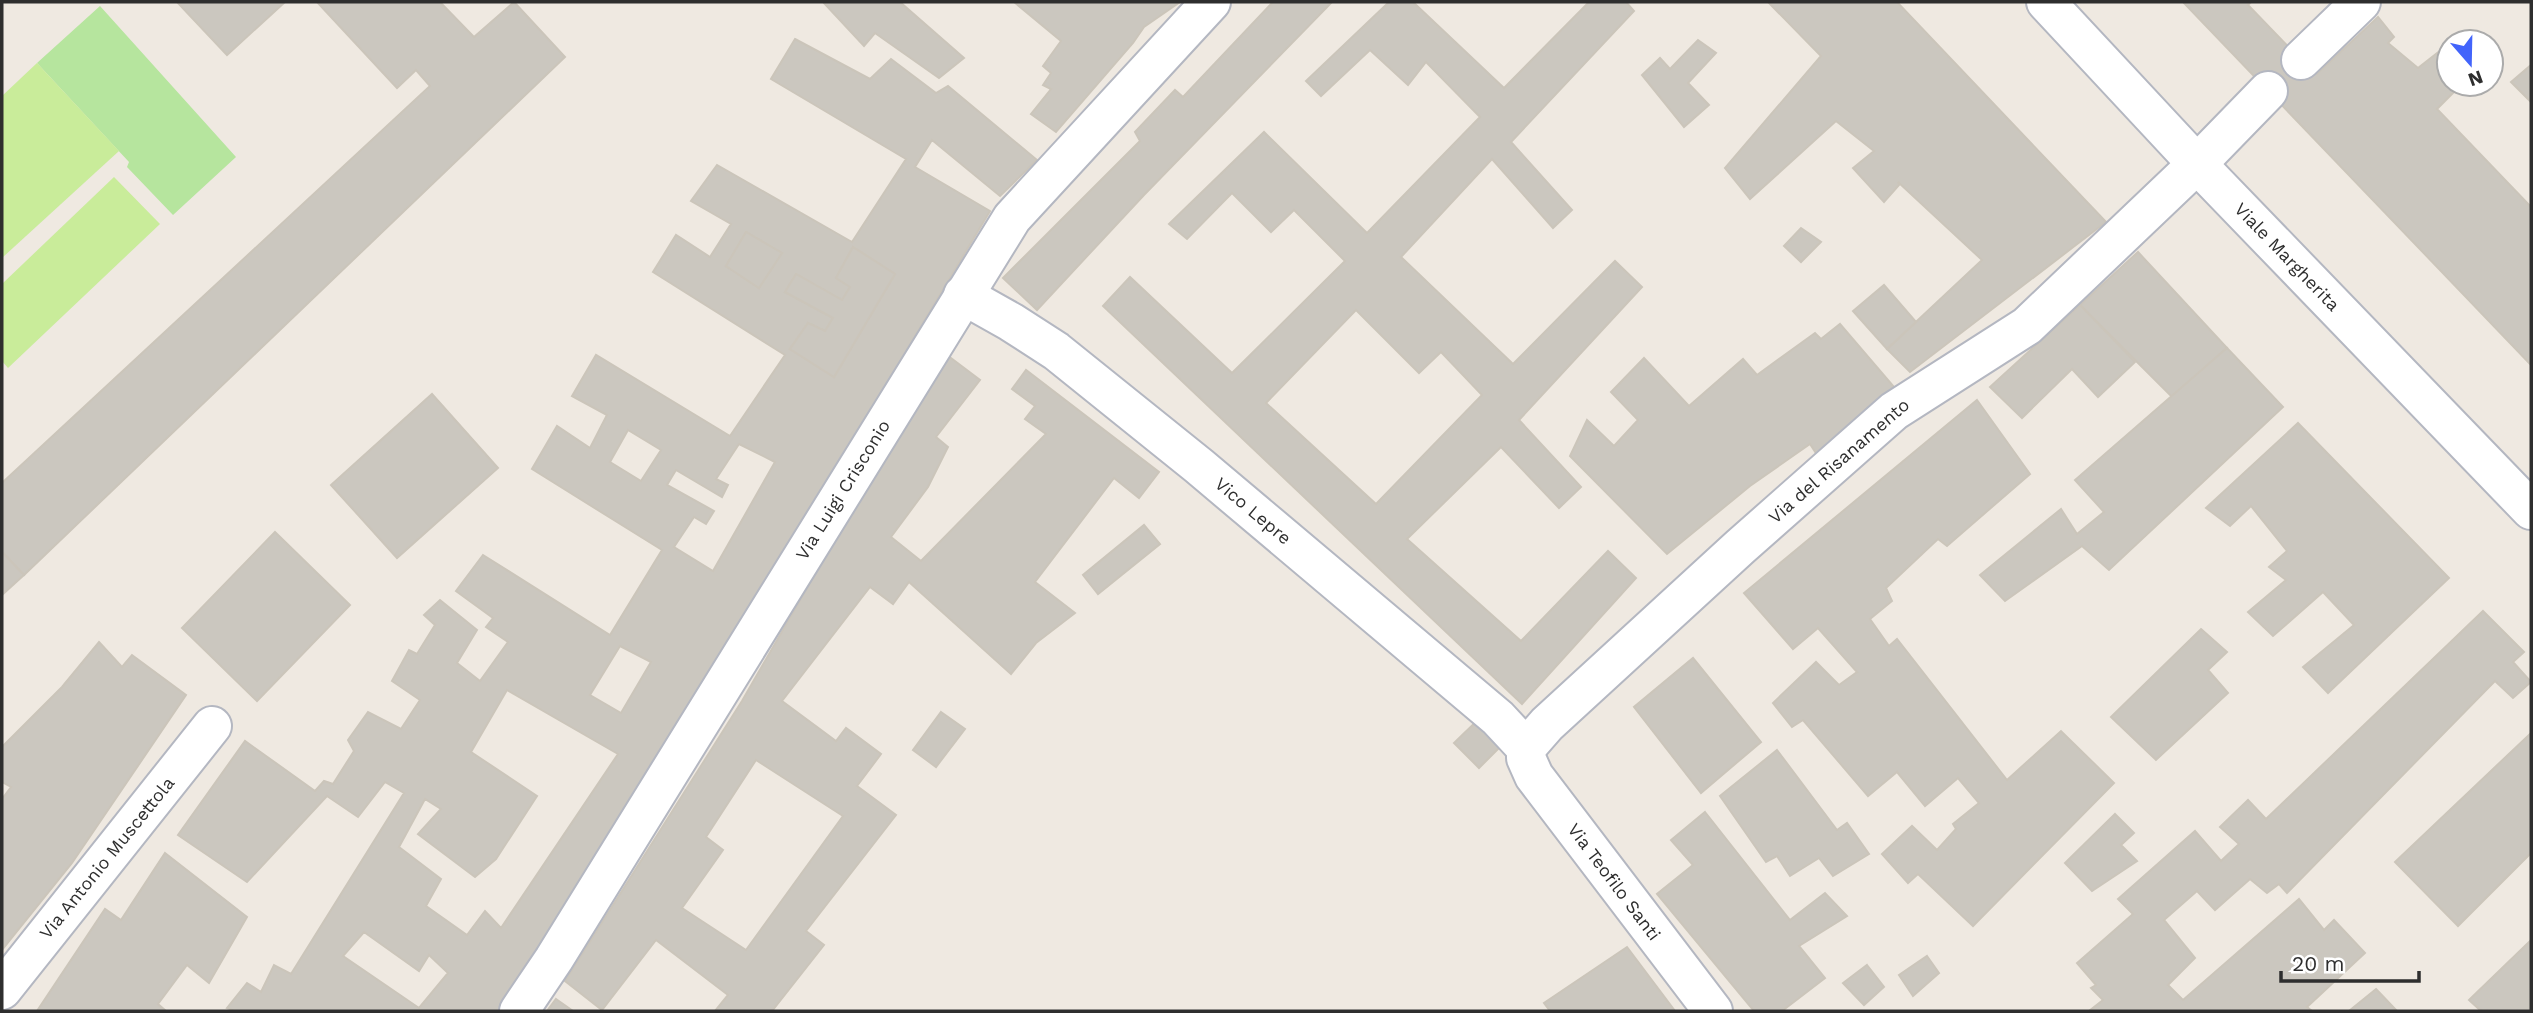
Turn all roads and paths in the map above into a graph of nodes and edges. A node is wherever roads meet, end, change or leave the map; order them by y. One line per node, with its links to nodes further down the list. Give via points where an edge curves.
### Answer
1 (1211, 2): 7 (street, Via Luigi Crisconio, via 1012,218)
2 (2046, 2): 6 (street, Viale Margherita)
3 (2361, 2): 4 (street)
4 (2301, 60)
5 (2268, 91): 6 (street, Via del Risanamento)
6 (2197, 164): 8 (street, Viale Margherita); 10 (street, Via del Risanamento, via 2027,326 1894,411 1699,584)
7 (963, 295): 10 (street, Vico Lepre, via 1056,351 1199,466 1498,718); 12 (street, Via Luigi Crisconio)
8 (2531, 510)
9 (212, 726): 11 (street, Via Antonio Muscettola)
10 (1526, 748): 13 (street, Via Teofilo Santi, via 1534,776)
11 (2, 990)
12 (519, 1011)
13 (1713, 1011)

